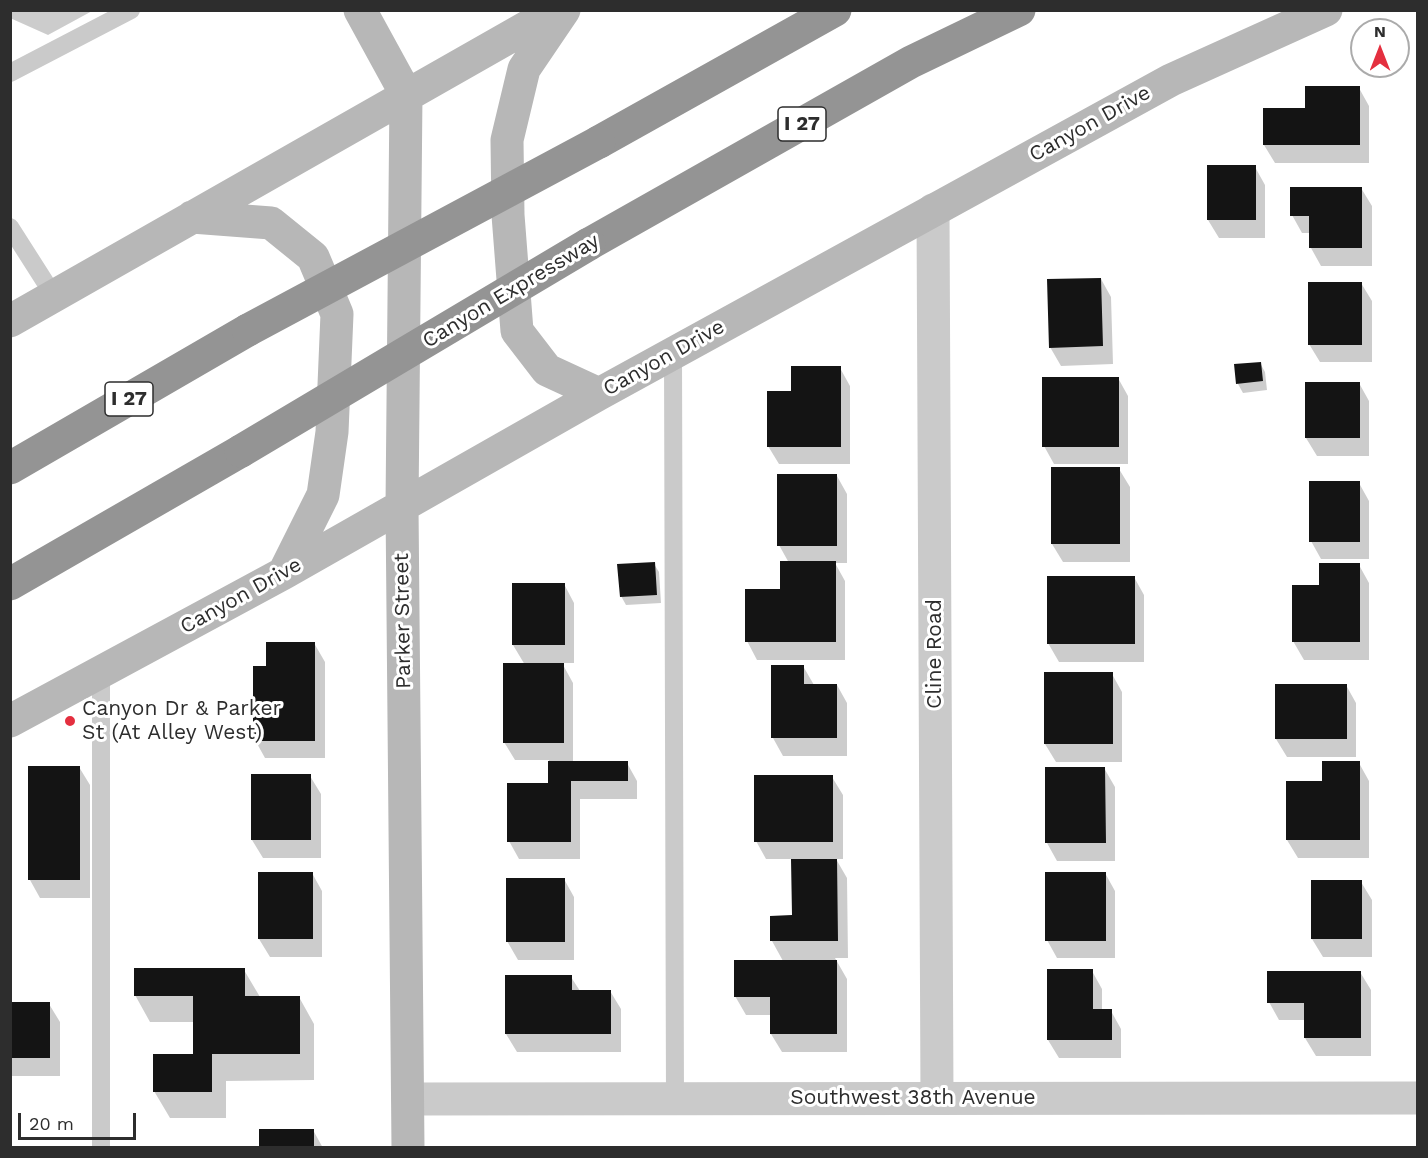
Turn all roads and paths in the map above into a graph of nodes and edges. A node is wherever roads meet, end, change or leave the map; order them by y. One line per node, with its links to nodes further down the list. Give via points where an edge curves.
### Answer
1 (131, 10): 8 (lane)
2 (360, 10): 9 (main road)
3 (557, 10): 9 (main road)
4 (564, 10): 16 (main road, via 524,69 507,140 517,331 546,370)
5 (835, 10): 17 (highway, I 27, bridge, via 248,330)
6 (1019, 10): 20 (highway, Canyon Expressway / I 27, bridge, via 910,62 589,244)
7 (1326, 10): 10 (main road, Canyon Drive, via 1171,80)
8 (10, 73)
9 (406, 94): 11 (main road); 18 (main road, Parker Street)
10 (933, 210): 15 (main road, Canyon Drive); 23 (street, Cline Road)
11 (192, 217): 13 (main road); 19 (main road, via 271,223 313,257 337,314 332,432 323,495)
12 (10, 227): 13 (lane)
13 (54, 296): 14 (main road)
14 (10, 321)
15 (673, 354): 16 (main road, Canyon Drive); 26 (lane)
16 (599, 394): 18 (main road, Canyon Drive)
17 (10, 468)
18 (402, 506): 19 (main road, Canyon Drive); 25 (main road, Parker Street)
19 (284, 573): 21 (main road, Canyon Drive)
20 (10, 584)
21 (101, 672): 22 (main road, Canyon Drive); 27 (lane)
22 (10, 721)
23 (938, 1098): 24 (street, Southwest 38th Avenue); 26 (street, Southwest 38th Avenue)
24 (1418, 1098)
25 (408, 1099): 26 (street, Southwest 38th Avenue); 28 (main road, Parker Street)
26 (675, 1099)
27 (101, 1148)
28 (408, 1148)

